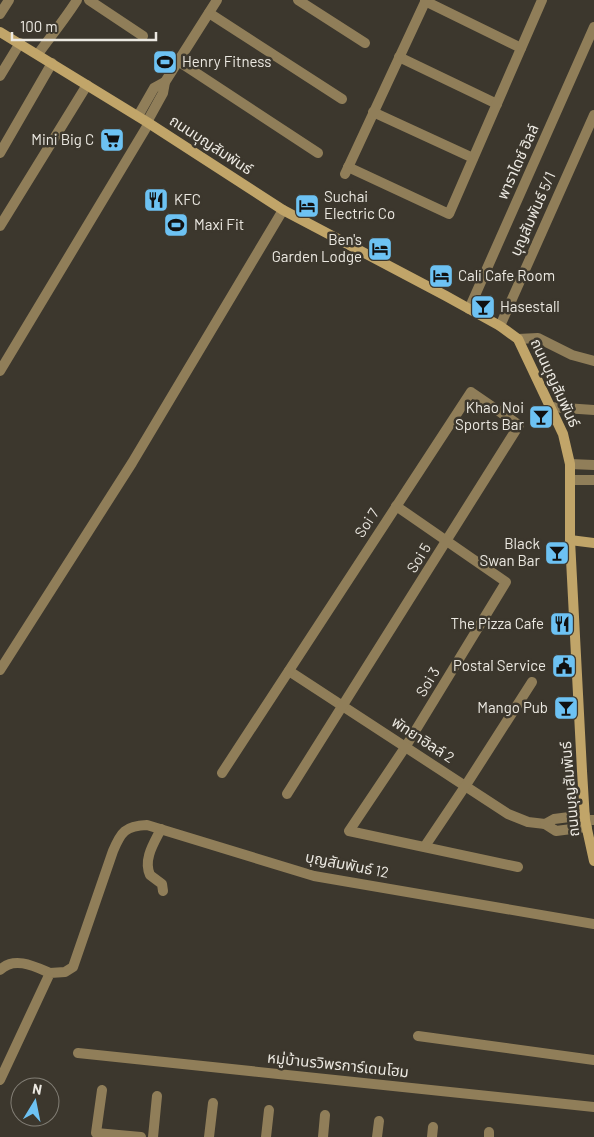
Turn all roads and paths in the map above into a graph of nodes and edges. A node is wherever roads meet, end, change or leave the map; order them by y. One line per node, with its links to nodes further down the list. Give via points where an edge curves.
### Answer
1 (8, 0): 9 (street)
2 (77, 0): 17 (street)
3 (89, 0): 12 (street)
4 (217, 0): 8 (street)
5 (298, 0): 14 (street)
6 (426, 0): 15 (street); 16 (street)
7 (542, 0): 15 (street)
8 (209, 13): 18 (street); 21 (street)
9 (0, 14)
10 (594, 27): 31 (street, พาราไดซ์ ฮิลล์)
11 (0, 32): 13 (street, ถนนบุญสัมพันธ์)
12 (143, 36)
13 (20, 43): 17 (street, ถนนบุญสัมพันธ์); 19 (street)
14 (365, 43)
15 (521, 48): 22 (street)
16 (400, 56): 22 (street); 23 (street)
17 (45, 58): 20 (street, ถนนบุญสัมพันธ์); 26 (street)
18 (178, 61): 25 (street, via 165,82 163,93); 27 (street)
19 (0, 76)
20 (87, 85): 25 (street, ถนนบุญสัมพันธ์); 30 (street)
21 (342, 99)
22 (497, 104): 28 (street)
23 (374, 112): 28 (street); 28 (street, via 347,170 449,214)
24 (594, 115): 32 (street, บุญสัมพันธ์ 5/1)
25 (145, 120): 29 (street, ถนนบุญสัมพันธ์); 35 (street)
26 (0, 153)
27 (318, 153)
28 (473, 158)
29 (283, 210): 31 (street, ถนนบุญสัมพันธ์); 47 (street, via 132,463)
30 (0, 226)
31 (469, 309): 32 (street, ถนนบุญสัมพันธ์)
32 (500, 326): 33 (street, ถนนบุญสัมพันธ์)
33 (518, 339): 34 (street, via 538,338 572,355); 36 (street, ถนนบุญสัมพันธ์)
34 (594, 361)
35 (0, 371)
36 (550, 407): 37 (street); 39 (street, ถนนบุญสัมพันธ์, via 563,434)
37 (594, 410)
38 (519, 425): 43 (street, Soi 7, via 471,392); 45 (street, Soi 5)
39 (570, 464): 40 (street); 41 (street, ถนนบุญสัมพันธ์)
40 (594, 465)
41 (571, 480): 42 (street); 44 (street, ถนนบุญสัมพันธ์)
42 (594, 480)
43 (396, 506): 45 (street); 48 (street, Soi 7)
44 (570, 540): 46 (street); 55 (street, ถนนบุญสัมพันธ์)
45 (447, 541): 50 (street, Soi 5); 51 (street, Soi 3, via 506,582)
46 (594, 543)
47 (0, 670)
48 (289, 671): 50 (street, พัทยาฮิลล์ 2); 52 (street, Soi 7)
49 (532, 682): 53 (street)
50 (344, 706): 51 (street, พัทยาฮิลล์ 2); 54 (street, Soi 5)
51 (406, 746): 53 (street, พัทยาฮิลล์ 2); 57 (street, Soi 3, via 349,831)
52 (222, 773)
53 (466, 786): 55 (street, พัทยาฮิลล์ 2, via 515,818 545,824 556,831); 57 (street)
54 (287, 794)
55 (588, 820): 58 (street, ถนนบุญสัมพันธ์)
56 (161, 829): 60 (street, via 150,852 148,866 150,875 162,884); 61 (street, บุญสัมพันธ์ 12, via 314,876); 63 (street, บุญสัมพันธ์ 12, via 147,824 132,826 120,835 72,967 69,971)
57 (425, 846): 59 (street)
58 (594, 861)
59 (518, 867)
60 (163, 891)
61 (594, 924)
62 (0, 970): 63 (street, via 14,963 25,963)
63 (50, 973): 67 (street)
64 (418, 1036): 66 (street)
65 (78, 1053): 71 (street, หมู่บ้านรวิพรการ์เดนโฮม)
66 (594, 1060)
67 (0, 1080)
68 (102, 1090): 75 (street, via 96,1133)
69 (157, 1096): 76 (street)
70 (213, 1103): 77 (street)
71 (594, 1108)
72 (269, 1110): 78 (street)
73 (325, 1115): 79 (street)
74 (379, 1121): 80 (street)
75 (141, 1137)
76 (153, 1137)
77 (209, 1137)
78 (266, 1137)
79 (323, 1137)
80 (377, 1137)

